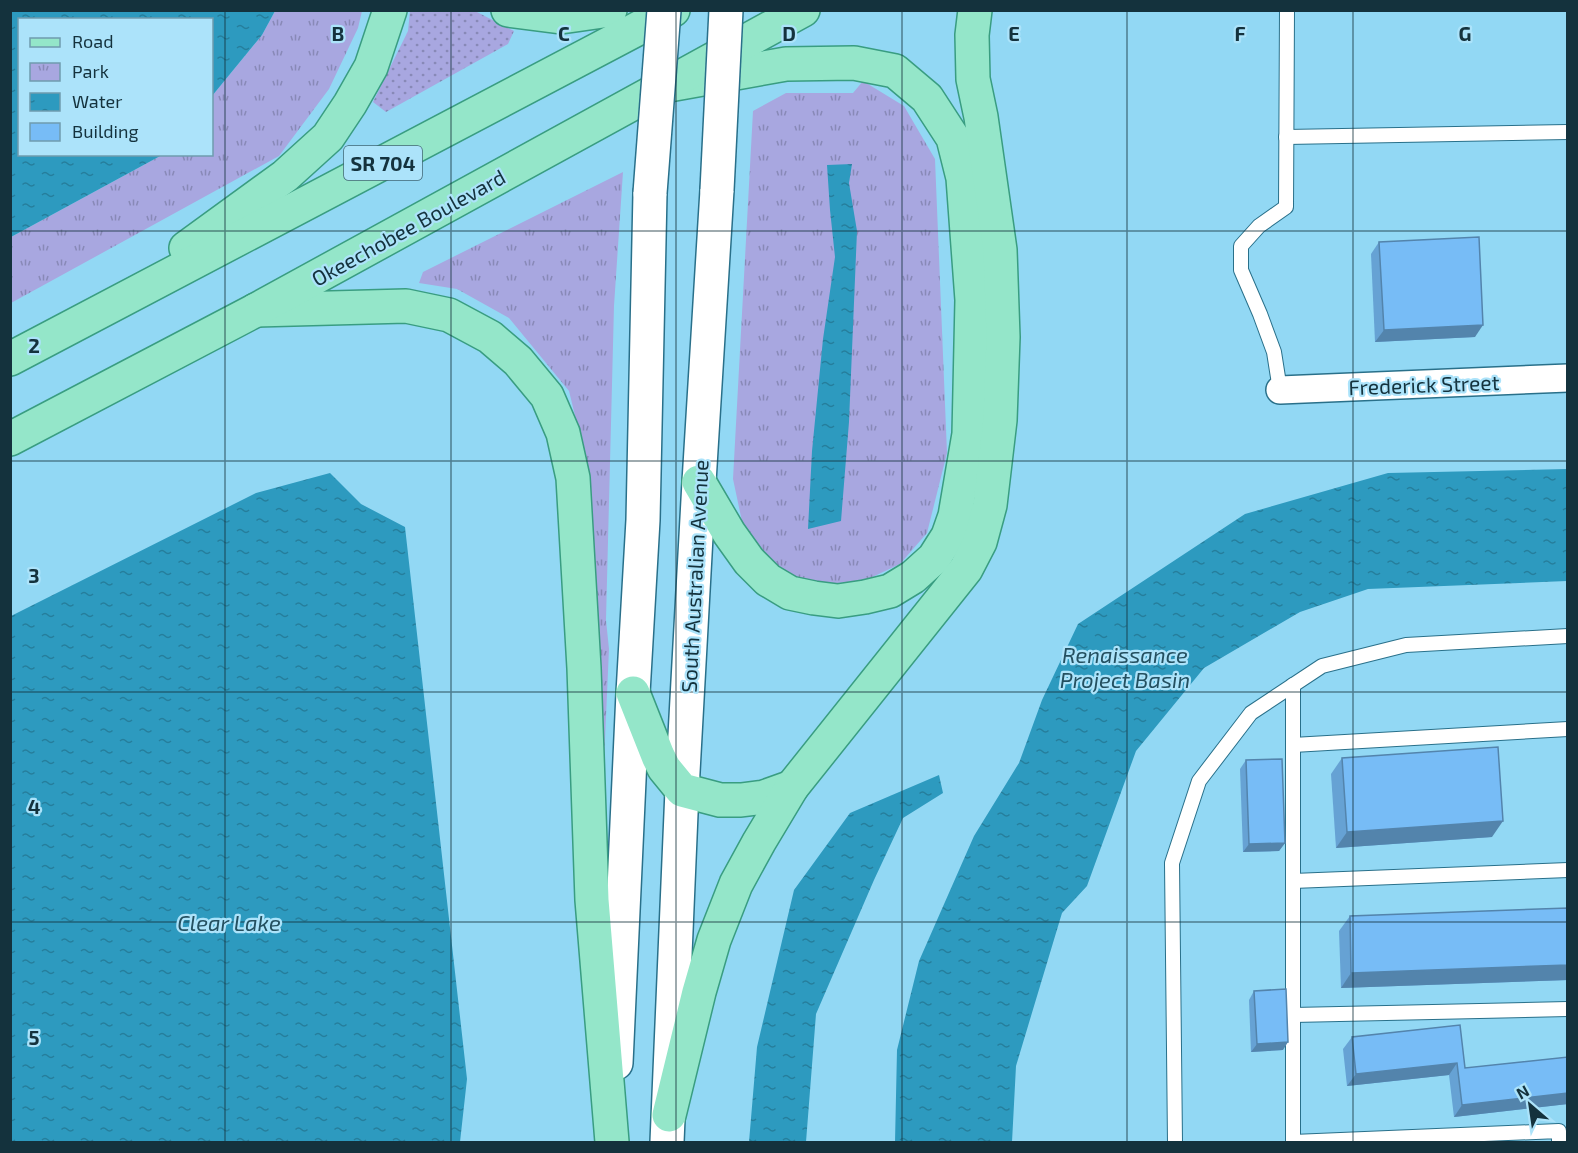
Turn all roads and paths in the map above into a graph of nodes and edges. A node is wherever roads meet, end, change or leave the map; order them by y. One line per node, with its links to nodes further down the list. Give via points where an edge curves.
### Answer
1 (390, 10): 14 (main road, via 371,67 328,136 285,176)
2 (508, 10): 3 (main road, via 561,17)
3 (610, 10)
4 (664, 10): 22 (main road, bridge, via 650,193 643,520)
5 (673, 10): 14 (main road, SR 704)
6 (726, 10): 19 (main road, South Australian Avenue, bridge)
7 (803, 10): 10 (main road, Okeechobee Boulevard)
8 (975, 10): 25 (main road, via 973,79 1000,250 1000,420 990,505 980,543 966,569)
9 (1287, 10): 12 (lane)
10 (669, 85): 13 (main road, Okeechobee Boulevard); 19 (main road, via 786,64 854,63 895,71 934,108 953,138 963,178 972,300 969,434 955,516 934,558 890,591 838,601 790,593 748,561)
11 (1568, 132): 12 (lane)
12 (1286, 137): 17 (lane, via 1286,207 1259,226 1241,246 1241,270 1274,352)
13 (256, 309): 18 (main road, Okeechobee Boulevard); 33 (main road, via 406,306 449,315 490,337 518,361 547,396 563,433 573,478 592,900)
14 (93, 316): 15 (main road, SR 704)
15 (10, 359)
16 (1568, 378): 17 (street, Frederick Street)
17 (1280, 390)
18 (10, 439)
19 (699, 482): 26 (main road, South Australian Avenue)
20 (1568, 636): 21 (lane, via 1406,645 1322,666)
21 (1293, 686): 24 (lane); 34 (lane, via 1251,713 1198,781 1172,863)
22 (633, 693): 26 (main road, via 664,768); 33 (main road)
23 (1568, 729): 24 (lane)
24 (1293, 745): 28 (lane)
25 (792, 787): 26 (main road, via 741,800 720,800); 31 (main road, via 736,884 714,940)
26 (682, 790): 31 (main road, South Australian Avenue)
27 (1568, 870): 28 (lane)
28 (1293, 881): 30 (lane)
29 (1568, 1009): 30 (lane)
30 (1293, 1016): 32 (lane)
31 (668, 1129)
32 (1293, 1142): 35 (lane, via 1559,1131)
33 (613, 1143)
34 (1175, 1143)
35 (1559, 1143)

